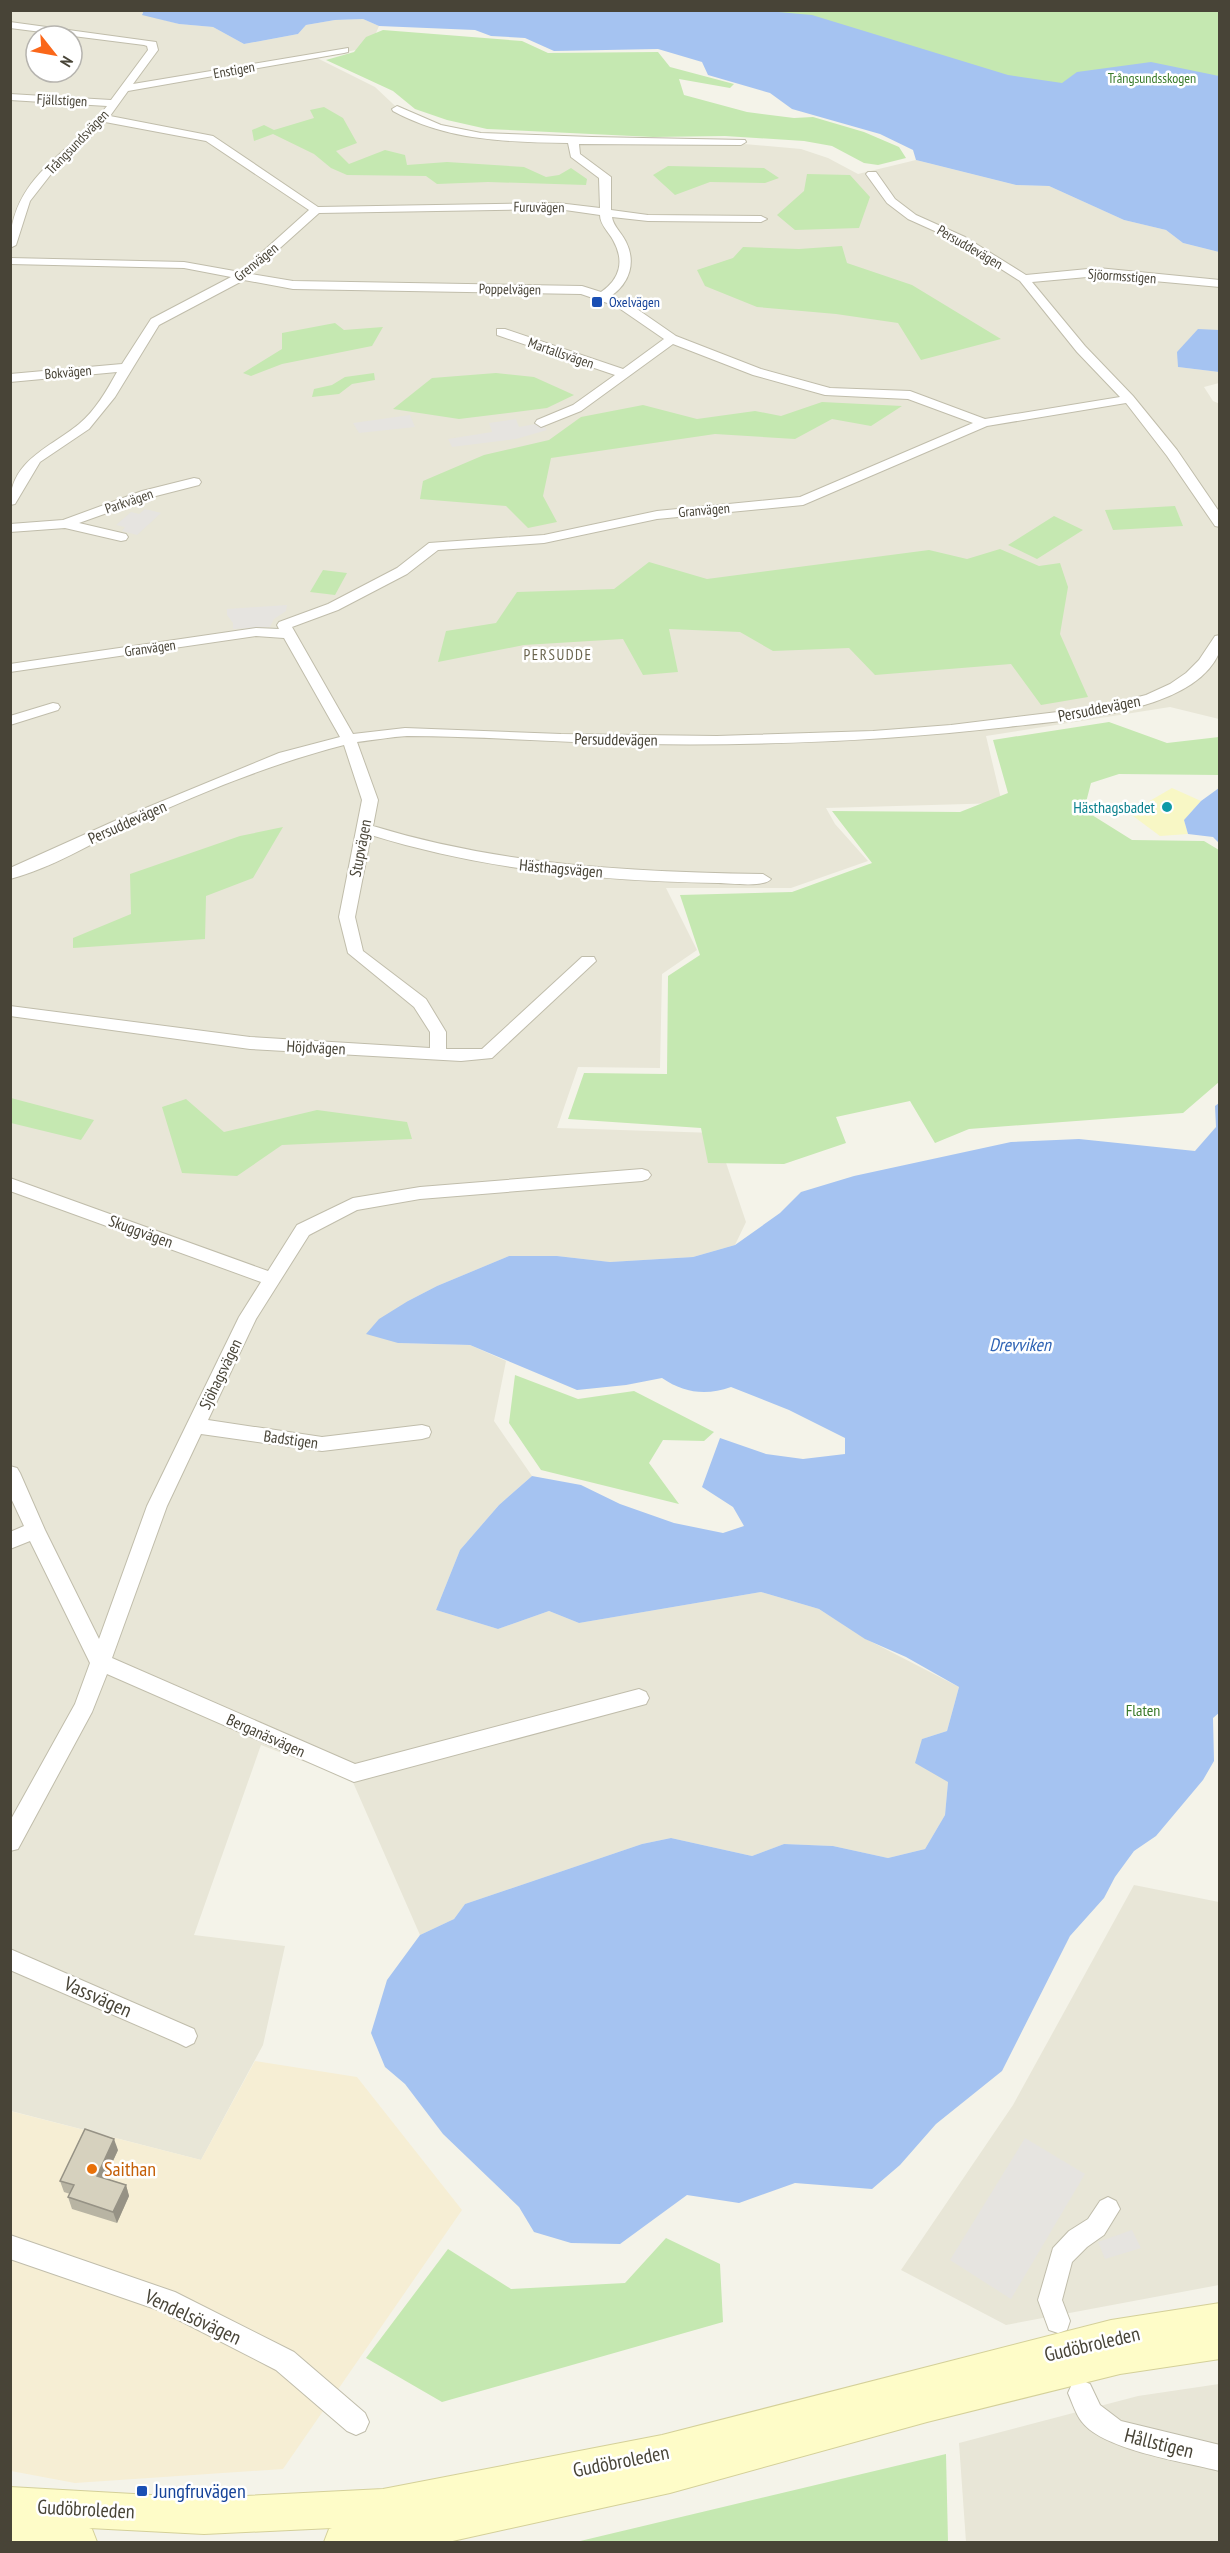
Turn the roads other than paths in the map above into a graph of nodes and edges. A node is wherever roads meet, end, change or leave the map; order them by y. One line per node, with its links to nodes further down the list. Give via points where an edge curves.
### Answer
1 (10, 25): 3 (street, Trångsundsvägen, via 152,44 153,50)
2 (344, 50): 3 (street, Enstigen)
3 (124, 89): 5 (street, Trångsundsvägen)
4 (10, 97): 5 (street, Fjällstigen)
5 (114, 104): 7 (street, Trångsundsvägen)
6 (397, 109): 8 (street, via 458,133)
7 (103, 118): 11 (street, via 209,138); 14 (street, Trångsundsvägen, via 51,167 25,201)
8 (573, 140): 9 (street); 12 (street, via 575,155 605,177)
9 (741, 142)
10 (872, 174): 17 (street, Persuddevägen, via 891,201 912,217 961,239)
11 (316, 210): 12 (street, Furuvägen, via 558,206); 16 (street, Grenvägen)
12 (605, 214): 13 (street, Furuvägen); 19 (street, via 627,261 618,286)
13 (761, 219)
14 (10, 245)
15 (10, 261): 16 (street, Poppelvägen, via 184,265)
16 (242, 276): 19 (street, Poppelvägen, via 293,285 582,290); 22 (street, Grenvägen, via 155,322)
17 (1024, 279): 18 (street, Sjöormsstigen, via 1098,272); 25 (street, Persuddevägen, via 1081,349)
18 (1220, 284)
19 (602, 297): 21 (street, Poppelvägen, via 620,303)
20 (501, 332): 23 (street, Martallsvägen)
21 (672, 339): 23 (street, Martallsvägen); 27 (street, Poppelvägen, via 757,372 829,392 910,395)
22 (126, 367): 24 (street, Bokvägen); 29 (street, Grenvägen, via 111,394 85,426 35,460)
23 (622, 373): 26 (street, Martallsvägen, via 577,408)
24 (10, 378)
25 (1129, 399): 27 (street, Granvägen); 30 (street, Persuddevägen)
26 (541, 423)
27 (984, 423): 34 (street, Granvägen, via 803,501 657,515 544,539 434,546 402,571)
28 (194, 482): 31 (street, Parkvägen, via 147,494)
29 (10, 501)
30 (1220, 523)
31 (65, 524): 32 (street, Parkvägen); 33 (street, Parkvägen)
32 (10, 528)
33 (121, 537)
34 (287, 630): 36 (street, Granvägen); 39 (street, Stupvägen)
35 (1220, 639): 39 (street, Persuddevägen, via 1201,669 1167,692 1145,701 954,731 748,742 405,732)
36 (10, 668)
37 (53, 707): 38 (street)
38 (10, 721)
39 (349, 739): 40 (street, Stupvägen, via 370,800); 41 (street, Persuddevägen, via 278,758)
40 (364, 828): 42 (street, Hästhagsvägen, via 502,863 670,878); 45 (street, Stupvägen, via 347,917 356,953 420,1003 438,1032)
41 (10, 874)
42 (763, 879)
43 (588, 961): 45 (street, Höjdvägen, via 486,1054)
44 (10, 1011): 45 (street, Höjdvägen, via 250,1043)
45 (438, 1054)
46 (642, 1176): 48 (street, Sjöhagsvägen, via 420,1193 353,1204 303,1230)
47 (10, 1184): 48 (street, Skuggvägen)
48 (272, 1279): 49 (street, Sjöhagsvägen, via 248,1317)
49 (196, 1426): 50 (street, Badstigen, via 322,1444); 54 (street, Sjöhagsvägen, via 157,1506)
50 (422, 1432)
51 (10, 1473): 52 (street)
52 (34, 1530): 53 (street); 54 (street)
53 (10, 1541)
54 (100, 1662): 55 (street, Berganäsvägen, via 354,1773); 56 (street, Sjöhagsvägen, via 86,1706)
55 (639, 1698)
56 (10, 1842)
57 (10, 1959): 58 (street, Vassvägen)
58 (186, 2036)
59 (1108, 2209): 62 (street, via 1096,2227 1062,2256 1050,2300)
60 (10, 2247): 65 (street, Vendelsövägen, via 166,2301 285,2361)
61 (1220, 2320): 67 (main road, Gudöbroleden, via 1111,2337 662,2453 383,2507 204,2516)
62 (1058, 2321)
63 (1220, 2341): 70 (main road, Gudöbroleden, via 1120,2356 670,2475 376,2540)
64 (1081, 2393): 66 (street, Hållstigen, via 1091,2414 1115,2432)
65 (356, 2422)
66 (1220, 2458)
67 (10, 2505)
68 (10, 2535): 69 (main road, Gudöbroleden)
69 (79, 2542)
70 (342, 2542)

